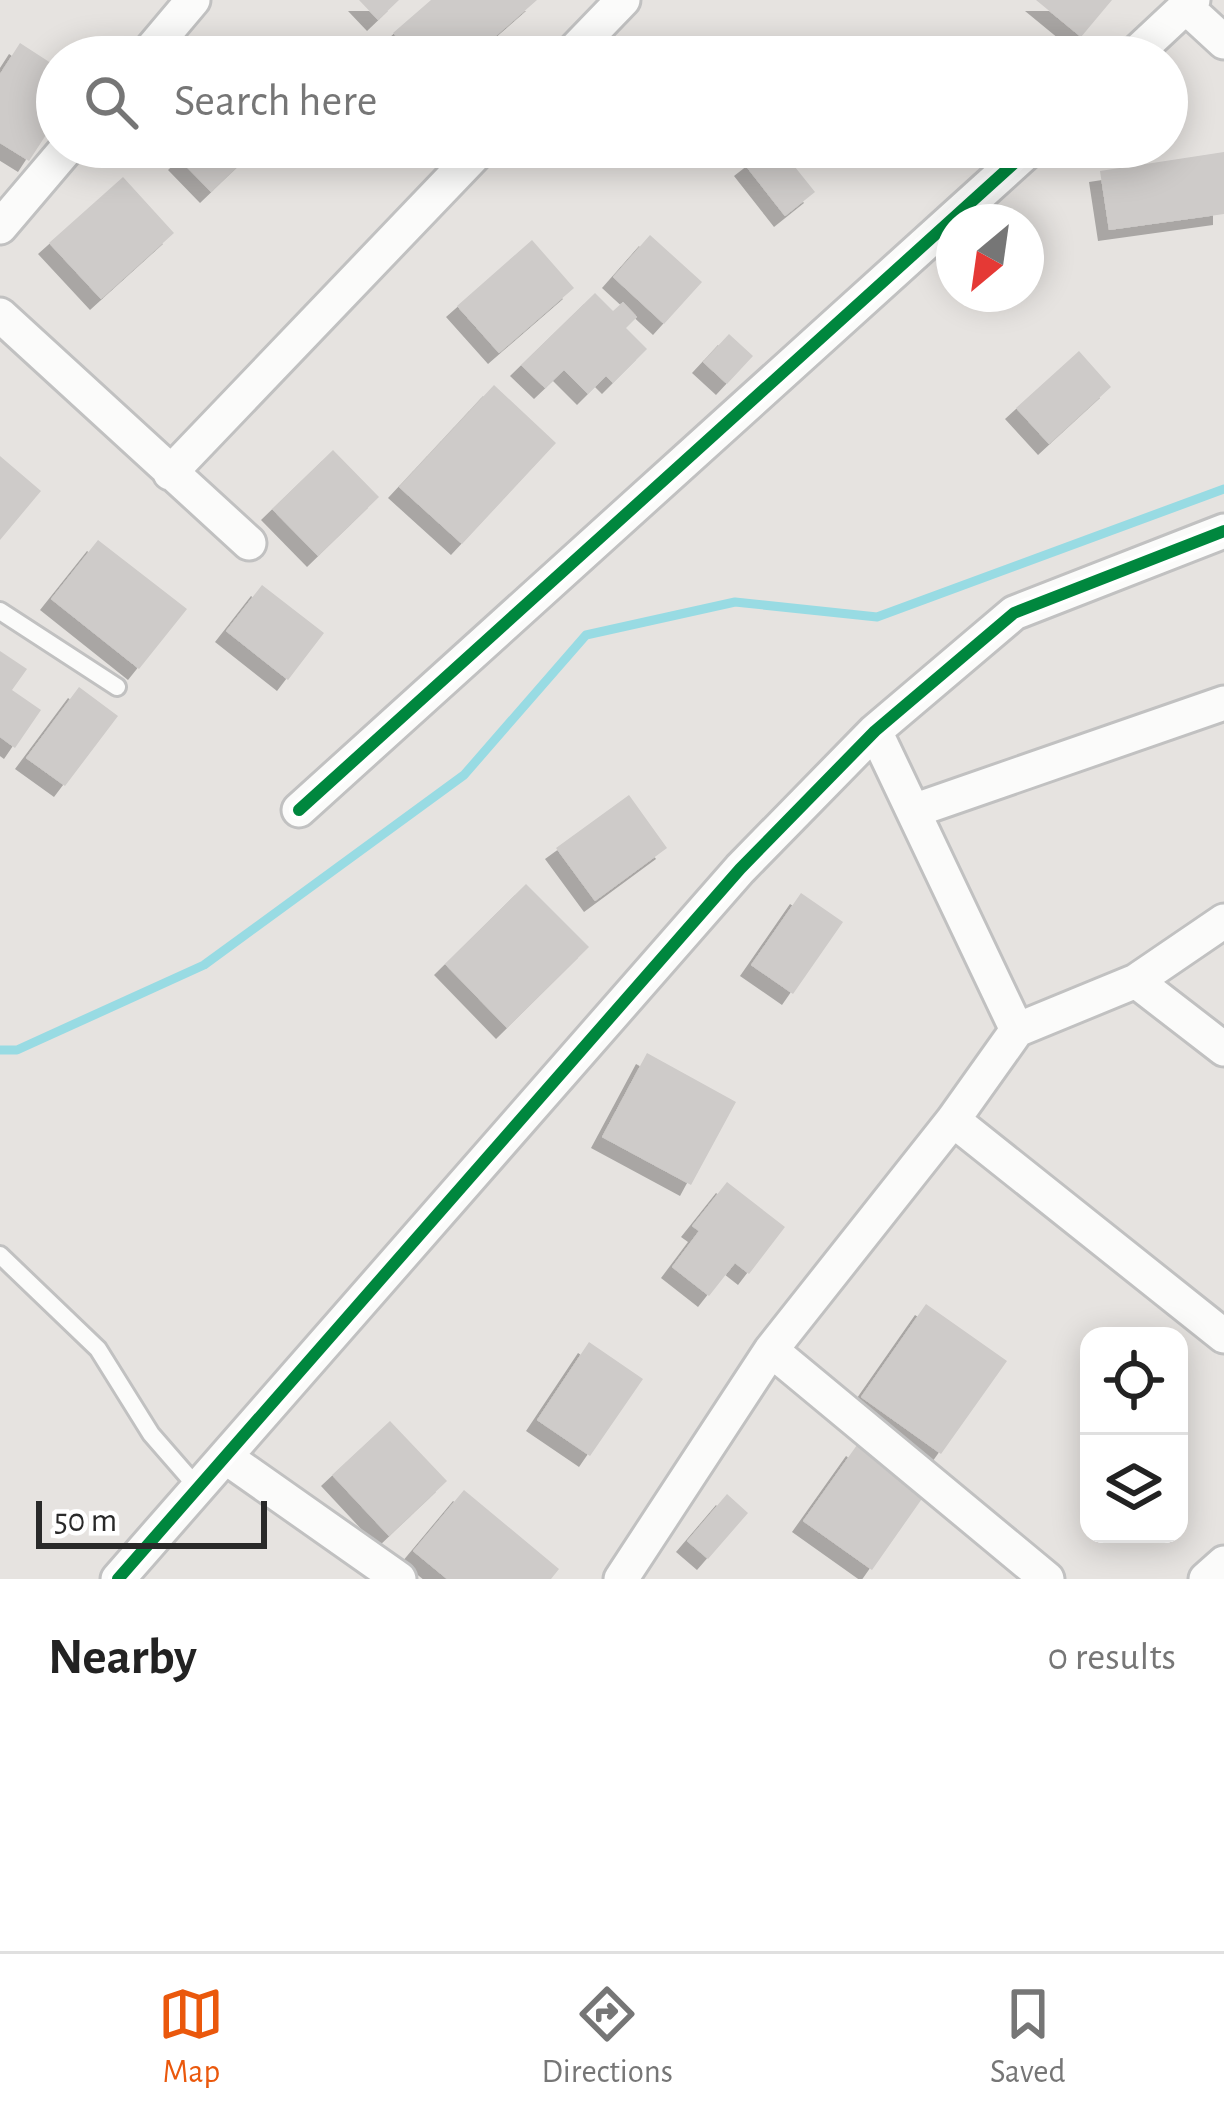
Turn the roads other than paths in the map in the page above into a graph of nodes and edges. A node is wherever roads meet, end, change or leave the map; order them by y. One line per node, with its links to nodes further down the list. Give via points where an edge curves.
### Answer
1 (194, 0): 4 (street)
2 (623, 0): 5 (street)
3 (1190, 4): 6 (street); 7 (street)
4 (163, 36)
5 (588, 36)
6 (1155, 36)
7 (1224, 42)
8 (50, 168): 11 (street)
9 (462, 168): 13 (street)
10 (1009, 168): 20 (street)
11 (0, 227)
12 (0, 314): 13 (street)
13 (170, 473): 15 (street)
14 (1224, 531): 19 (street, via 1014,613)
15 (249, 543)
16 (0, 611): 17 (lane)
17 (117, 687)
18 (1224, 703): 21 (street)
19 (875, 731): 21 (street); 30 (street, via 740,868)
20 (299, 810)
21 (913, 811): 24 (street)
22 (1224, 921): 23 (street)
23 (1136, 981): 24 (street); 25 (street)
24 (1018, 1030): 26 (street)
25 (1224, 1049)
26 (953, 1120): 28 (street); 29 (street)
27 (0, 1255): 31 (lane, via 98,1349 151,1434)
28 (1224, 1336)
29 (771, 1350): 35 (street); 36 (street)
30 (227, 1458): 31 (street); 34 (street)
31 (199, 1489): 33 (street)
32 (1224, 1563): 37 (street)
33 (118, 1579)
34 (399, 1579)
35 (621, 1579)
36 (1047, 1579)
37 (1206, 1579)

